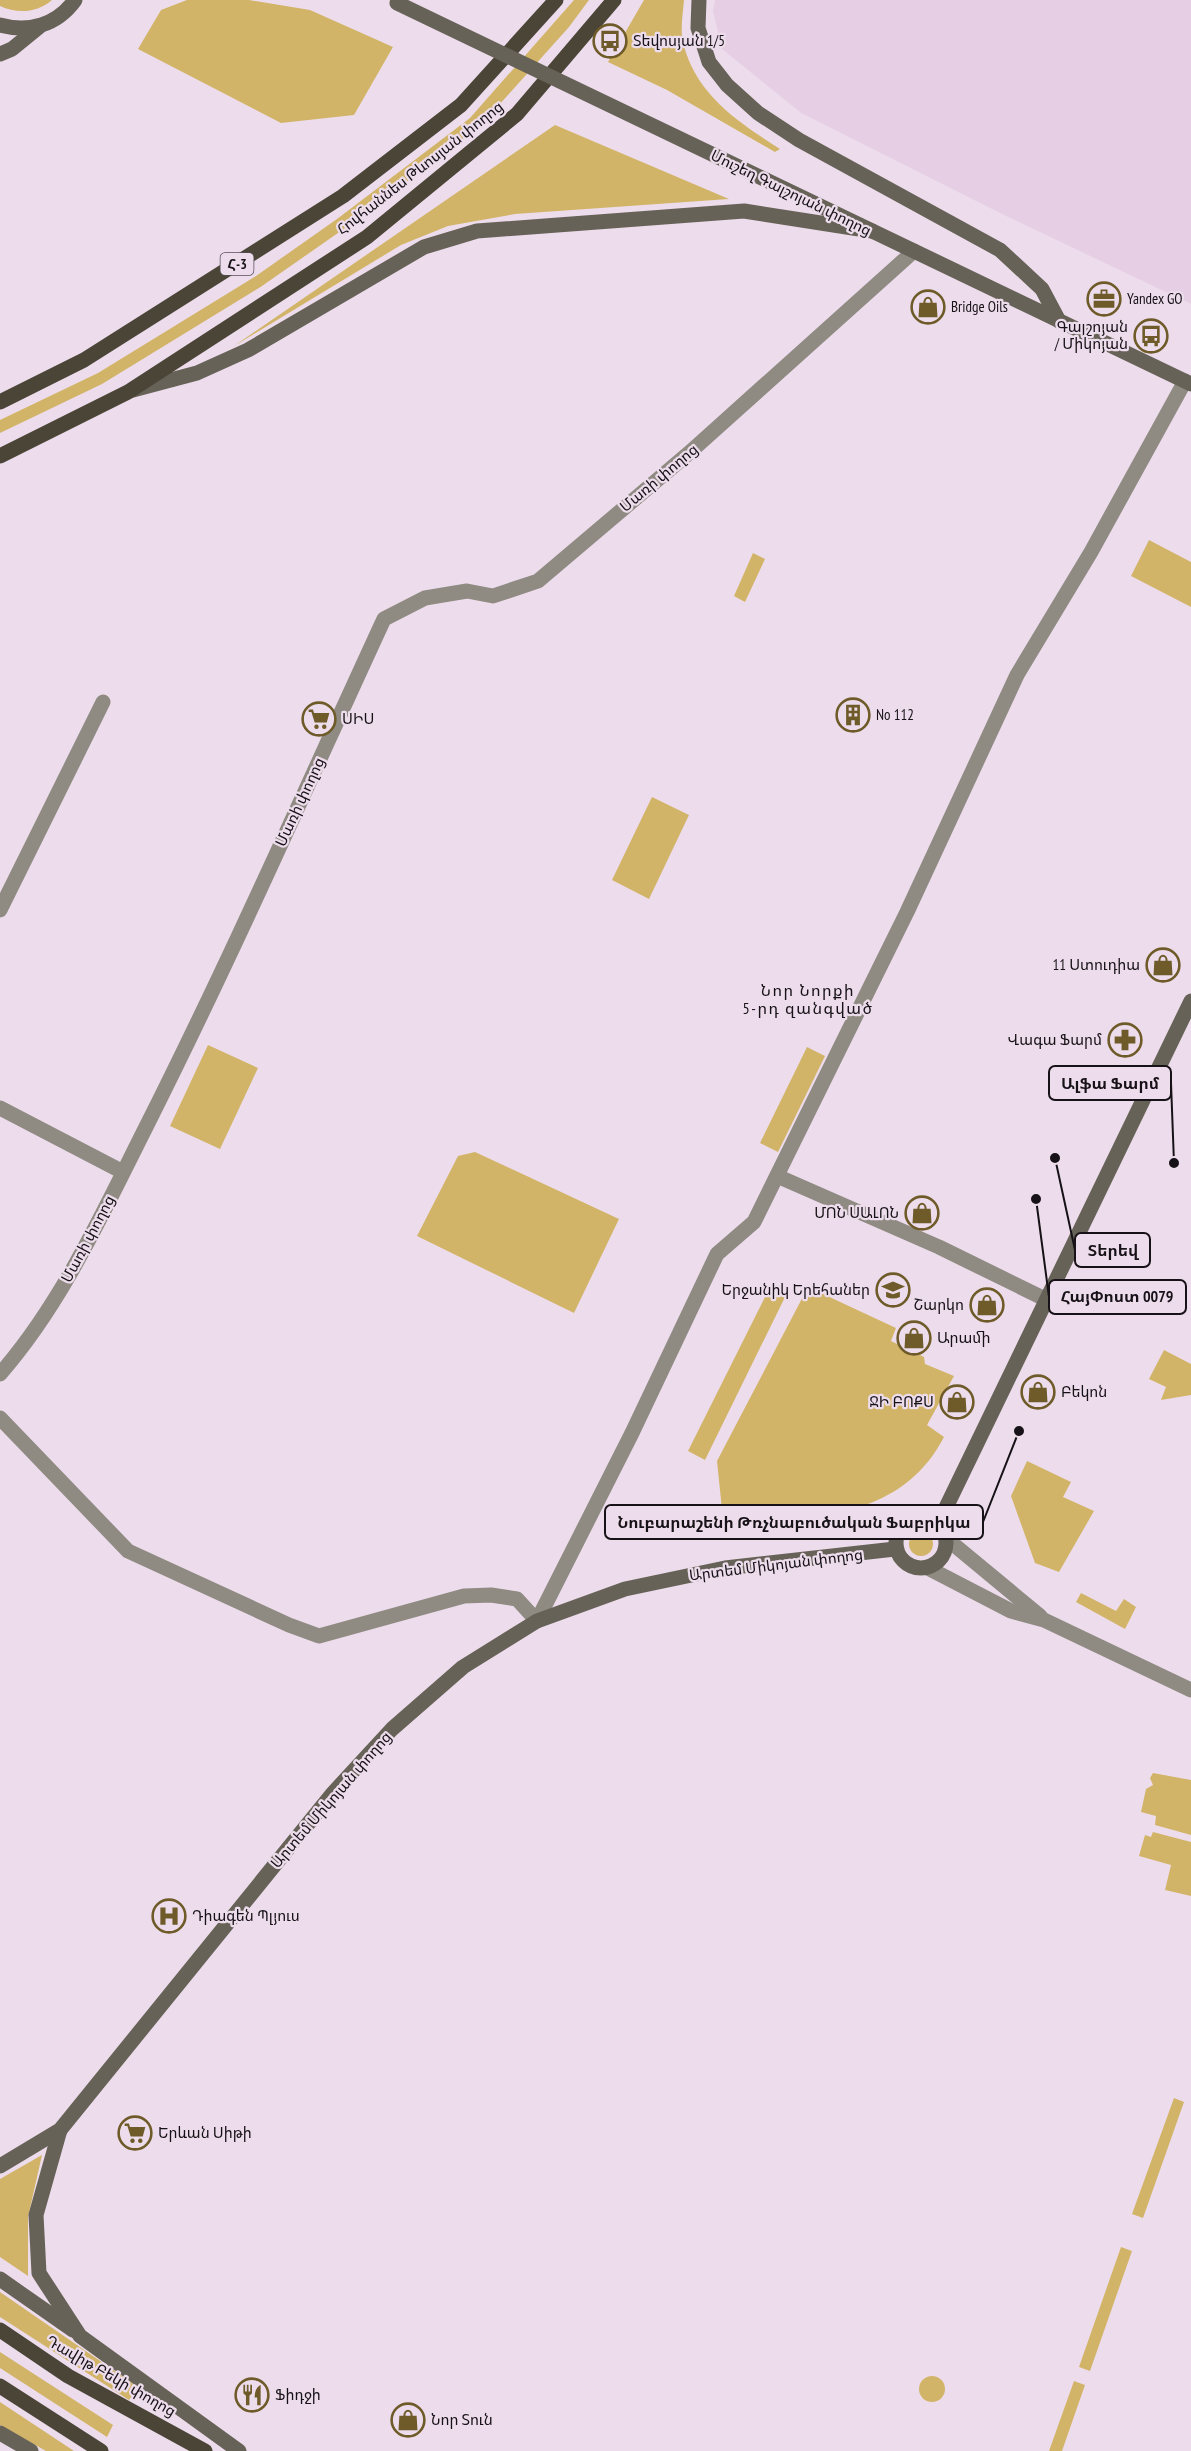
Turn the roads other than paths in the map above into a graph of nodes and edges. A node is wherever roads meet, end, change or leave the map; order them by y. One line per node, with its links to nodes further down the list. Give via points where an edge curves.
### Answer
1 (556, 0): 14 (main road, Հովհաննես Թևոսյան փողոց / Հ-3, via 461,105 344,196 84,360)
2 (614, 0): 13 (main road, Հովհաննես Թևոսյան փողոց, via 517,114 367,237)
3 (699, 0): 11 (main road, via 698,28 709,62 758,113 798,140 1000,250 1042,290)
4 (78, 1): 7 (main road)
5 (395, 1): 9 (main road, Մուշեղ Գալշոյան փողոց, bridge)
6 (0, 25): 7 (main road, via 25,29)
7 (40, 26): 8 (main road)
8 (0, 54)
9 (872, 231): 10 (main road, Մուշեղ Գալշոյան փողոց); 13 (main road, via 744,210 477,231 424,247 238,354 197,373)
10 (914, 251): 11 (main road, Մուշեղ Գալշոյան փողոց); 20 (street, Մառի փողոց, via 689,453 538,581 493,596 467,591 425,598 384,619 232,949)
11 (1059, 321): 12 (main road, Մուշեղ Գալշոյան փողոց)
12 (1188, 383): 21 (street, via 1017,675 907,912)
13 (128, 392): 15 (main road, Հովհաննես Թևոսյան փողոց)
14 (0, 402)
15 (0, 456)
16 (103, 702): 17 (street)
17 (0, 910)
18 (1191, 1001): 22 (main road)
19 (0, 1108): 20 (street)
20 (123, 1172): 23 (street, Մառի փողոց, via 60,1290)
21 (777, 1176): 22 (street, via 939,1247); 30 (street, via 754,1222 717,1254 628,1443)
22 (1047, 1300): 25 (main road)
23 (0, 1374)
24 (0, 1418): 30 (street, via 128,1551 289,1625 319,1636 464,1596 491,1595 517,1599)
25 (938, 1524): 26 (main road); 27 (main road, via 919,1518 910,1520 898,1533)
26 (947, 1539): 28 (main road, via 941,1559); 29 (street)
27 (895, 1549): 28 (main road, via 905,1563); 30 (main road, Արտեմ Միկոյան փողոց, via 703,1573 625,1589)
28 (928, 1568): 29 (street, via 1011,1611)
29 (1044, 1620): 31 (street)
30 (537, 1621): 32 (main road, Արտեմ Միկոյան փողոց, via 463,1667 392,1729 333,1793)
31 (1191, 1690)
32 (60, 2130): 33 (main road, Արտեմ Միկոյան փողոց); 36 (main road, Արտեմ Միկոյան փողոց, via 36,2215 39,2273)
33 (0, 2166)
34 (0, 2279): 36 (main road)
35 (0, 2330): 41 (main road, Դավիթ Բեկի փողոց, via 68,2376)
36 (80, 2336): 42 (main road, Արտեմ Միկոյան փողոց)
37 (0, 2386): 40 (main road)
38 (0, 2433): 39 (main road)
39 (31, 2451)
40 (101, 2451)
41 (205, 2451)
42 (239, 2451)

